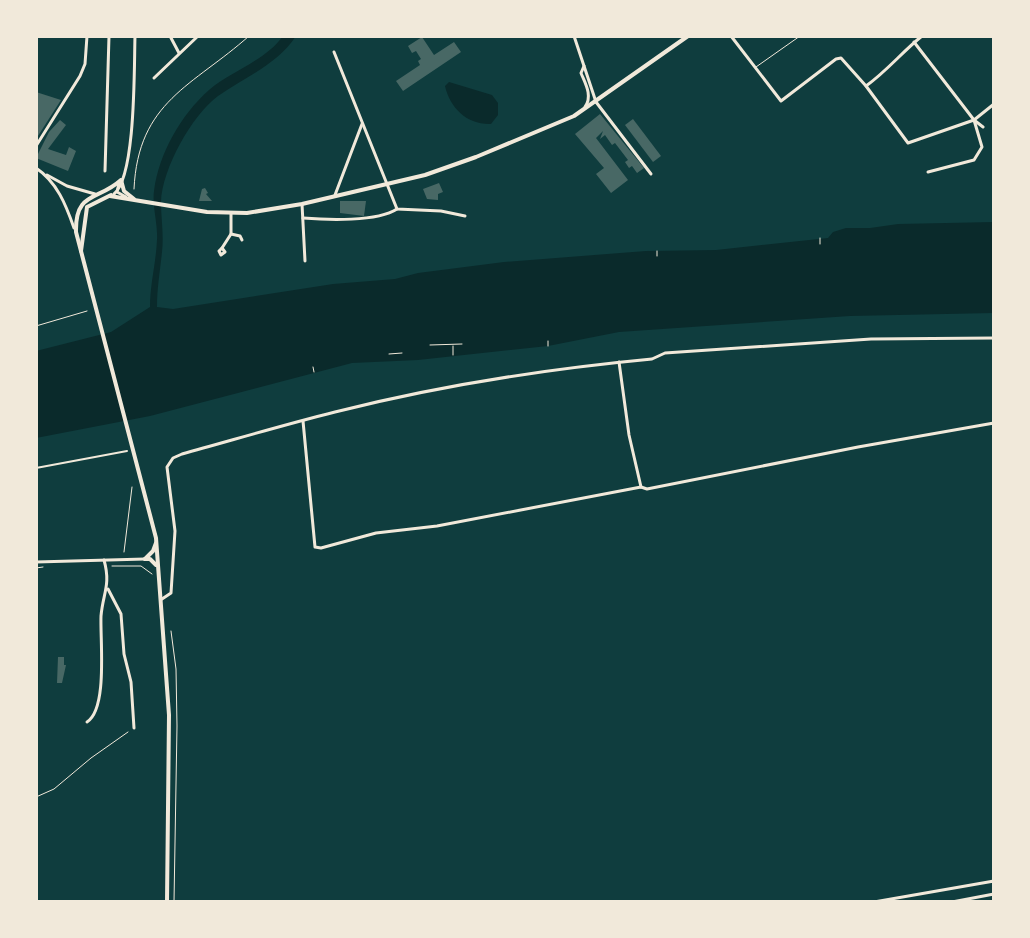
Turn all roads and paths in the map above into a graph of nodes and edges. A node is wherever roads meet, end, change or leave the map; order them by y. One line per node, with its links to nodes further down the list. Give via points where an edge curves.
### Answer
1 (87, 36): 26 (street, via 80,76)
2 (109, 36): 28 (street)
3 (128, 36): 4 (street)
4 (135, 36): 32 (street, via 130,137)
5 (170, 36): 15 (street)
6 (198, 36): 15 (street)
7 (249, 36): 35 (path, via 166,103 144,140)
8 (574, 36): 16 (street)
9 (688, 36): 20 (main road)
10 (731, 36): 17 (street)
11 (800, 36): 17 (lane)
12 (922, 36): 13 (street)
13 (914, 42): 19 (street); 23 (street)
14 (334, 52): 24 (street)
15 (179, 53): 18 (street)
16 (584, 66): 20 (street); 22 (street, via 588,102)
17 (755, 68): 19 (street, via 781,101 836,59 845,60)
18 (154, 78)
19 (866, 86): 23 (street, via 908,143)
20 (596, 102): 22 (main road); 31 (street)
21 (994, 104): 23 (street)
22 (581, 113): 33 (main road, via 476,157)
23 (974, 120): 25 (street); 29 (street, via 982,147 974,160)
24 (362, 124): 33 (street); 38 (street)
25 (983, 127)
26 (36, 146)
27 (36, 168): 30 (street)
28 (105, 171)
29 (928, 172)
30 (44, 173): 34 (street); 41 (street)
31 (651, 174)
32 (121, 180): 36 (main road); 37 (street); 39 (main road)
33 (387, 185): 38 (main road); 45 (street)
34 (80, 189): 36 (street); 40 (street)
35 (134, 189)
36 (95, 194): 37 (main road); 40 (main road)
37 (114, 194): 39 (main road); 44 (main road)
38 (334, 197): 42 (main road)
39 (134, 199): 46 (main road)
40 (85, 200): 43 (main road); 44 (street)
41 (66, 204): 43 (street); 49 (street)
42 (302, 204): 46 (main road); 48 (street)
43 (75, 207): 44 (street); 49 (main road)
44 (87, 207): 56 (main road)
45 (397, 209): 47 (street); 48 (street, via 369,217)
46 (231, 213): 50 (street)
47 (465, 216)
48 (303, 218): 58 (street)
49 (76, 232): 56 (main road)
50 (231, 234): 52 (street); 54 (street)
51 (820, 238): 53 (path)
52 (242, 240)
53 (820, 244)
54 (222, 248)
55 (657, 251): 57 (path)
56 (81, 253): 81 (main road)
57 (657, 256)
58 (305, 261)
59 (87, 311): 60 (path)
60 (36, 326)
61 (994, 338): 72 (street, via 697,349)
62 (548, 341): 66 (path)
63 (452, 344): 64 (path); 65 (path); 70 (path)
64 (462, 344)
65 (430, 345)
66 (548, 346)
67 (395, 353): 68 (path); 69 (path); 71 (path)
68 (402, 353)
69 (389, 354)
70 (453, 355)
71 (395, 361)
72 (619, 362): 75 (street, via 408,396); 80 (street)
73 (313, 367): 74 (path)
74 (314, 372)
75 (303, 421): 80 (street, via 315,547); 92 (street, via 170,461 175,531 171,593)
76 (994, 423): 80 (street)
77 (127, 451): 78 (street)
78 (36, 468)
79 (132, 487): 83 (path)
80 (641, 487)
81 (157, 541): 82 (main road); 84 (main road)
82 (157, 556): 84 (main road); 89 (main road)
83 (123, 559): 84 (street); 85 (street); 88 (path)
84 (145, 559): 89 (main road)
85 (104, 560): 86 (street); 87 (street)
86 (36, 562)
87 (106, 566): 88 (path); 91 (street)
88 (123, 566): 90 (path, via 147,568)
89 (160, 575): 92 (main road)
90 (154, 579)
91 (108, 589): 94 (street, via 102,608 98,702); 95 (street, via 121,614)
92 (162, 599): 99 (main road, via 168,699)
93 (173, 631): 100 (path)
94 (87, 722)
95 (134, 728): 96 (path)
96 (36, 797)
97 (994, 881): 101 (street)
98 (994, 894): 102 (street)
99 (167, 902)
100 (174, 902)
101 (874, 902)
102 (952, 902)

